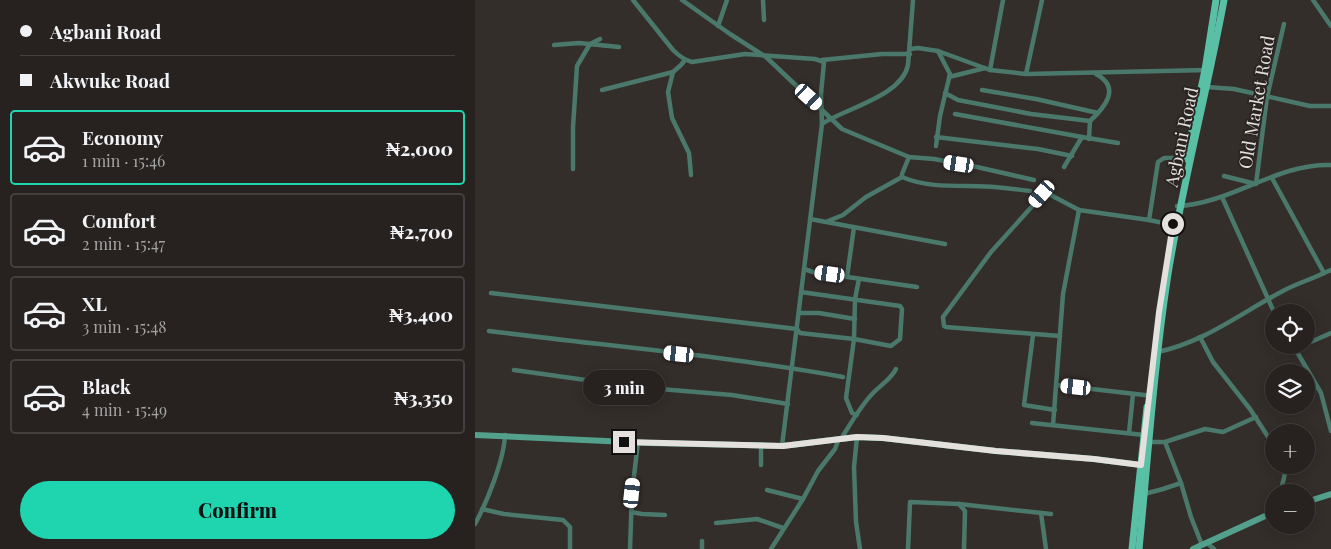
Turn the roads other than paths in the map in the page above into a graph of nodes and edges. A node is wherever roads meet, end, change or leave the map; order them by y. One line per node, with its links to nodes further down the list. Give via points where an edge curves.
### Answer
1 (633, 0): 22 (street, via 673,50)
2 (682, 0): 13 (street)
3 (727, 0): 13 (street)
4 (763, 0): 11 (street)
5 (913, 0): 19 (street)
6 (1003, 0): 24 (street)
7 (1042, 0): 28 (street)
8 (1216, 0): 25 (main road, Agbani Road)
9 (1223, 0): 25 (main road, Agbani Road)
10 (1313, 0): 14 (street)
11 (764, 20)
12 (1284, 24): 34 (street, Old Market Road)
13 (718, 26): 21 (street)
14 (1331, 26)
15 (600, 39): 16 (street)
16 (590, 44): 17 (street); 18 (street); 52 (street, via 577,66)
17 (554, 45)
18 (619, 47)
19 (910, 51): 20 (street, via 918,48); 23 (street); 39 (street, via 907,72 897,85)
20 (938, 51): 24 (street); 29 (street, via 950,71)
21 (765, 57): 22 (street, via 745,54 692,62); 23 (street); 36 (street)
22 (685, 60): 26 (street)
23 (822, 60): 36 (street)
24 (988, 69): 28 (street); 29 (street)
25 (1207, 70): 27 (street); 30 (main road, Agbani Road); 49 (main road, Agbani Road)
26 (673, 72): 31 (street); 53 (street, via 668,92 672,118 689,153)
27 (1095, 73): 28 (street); 37 (street, via 1103,78 1109,95)
28 (1026, 74)
29 (949, 78): 33 (street)
30 (1207, 87): 34 (street, via 1235,89); 49 (main road, Agbani Road)
31 (601, 90)
32 (982, 90): 37 (street)
33 (945, 93): 40 (street, via 958,100); 42 (street)
34 (1267, 97): 35 (street, via 1315,107); 58 (street, Old Market Road)
35 (1331, 106)
36 (822, 109): 39 (street); 41 (street)
37 (1098, 113): 40 (street)
38 (955, 114): 43 (street)
39 (831, 118): 41 (street); 48 (street, via 842,129)
40 (1090, 122): 44 (street)
41 (821, 124): 63 (street)
42 (936, 137): 46 (street); 47 (street)
43 (1082, 137): 44 (street); 47 (street)
44 (1089, 139): 45 (street)
45 (1118, 143)
46 (936, 146)
47 (1072, 156): 51 (street)
48 (909, 157): 55 (street); 57 (street)
49 (1188, 159): 61 (main road, Agbani Road); 64 (street, via 1164,158 1158,162)
50 (1331, 165): 56 (street, via 1303,167)
51 (1064, 167)
52 (573, 169)
53 (691, 175)
54 (1224, 176): 58 (street)
55 (902, 177): 59 (street, via 939,186); 65 (street)
56 (1272, 178): 58 (street); 71 (street)
57 (1034, 180)
58 (1256, 184): 60 (street)
59 (1029, 191)
60 (1222, 197): 61 (street); 78 (street)
61 (1179, 206): 66 (main road, Agbani Road)
62 (1079, 210): 64 (street); 85 (street, via 1047,192 1042,194 991,252 943,317 946,327); 86 (street, via 1063,294)
63 (810, 219): 65 (street); 70 (street)
64 (1149, 220): 66 (street)
65 (829, 221): 67 (street)
66 (1176, 225): 90 (main road, Agbani Road); 98 (main road, Agbani Road, via 1159,312)
67 (854, 227): 68 (street); 72 (street)
68 (945, 244)
69 (1331, 270): 71 (street)
70 (804, 271): 72 (street); 75 (street)
71 (1324, 273): 78 (street)
72 (847, 277): 73 (street)
73 (859, 279): 74 (street); 77 (street)
74 (917, 287)
75 (801, 292): 77 (street); 80 (street)
76 (491, 293): 82 (street)
77 (855, 299): 81 (street); 88 (street, via 900,306 902,309 899,339 891,346)
78 (1269, 300): 79 (street); 87 (street)
79 (1271, 304)
80 (799, 313): 81 (street); 82 (street)
81 (855, 319): 88 (street)
82 (797, 329): 88 (street, via 800,333); 92 (street)
83 (489, 331): 92 (street)
84 (1331, 333): 89 (street)
85 (1033, 335): 86 (street); 100 (street, via 1024,405)
86 (1060, 336): 96 (street)
87 (1200, 338): 90 (street, via 1173,350); 102 (street, via 1213,362)
88 (854, 339): 101 (street, via 846,398 852,413)
89 (1315, 340)
90 (1157, 352): 98 (main road, Agbani Road)
91 (1298, 354): 105 (street, via 1321,394)
92 (792, 368): 95 (street); 99 (street)
93 (896, 369): 101 (street)
94 (514, 370): 99 (street)
95 (843, 377)
96 (1057, 385): 97 (street); 100 (street)
97 (1133, 394): 98 (street); 107 (street)
98 (1151, 396): 110 (main road, Agbani Road); 114 (main road, Agbani Road)
99 (788, 404): 117 (street)
100 (1055, 410): 104 (street)
101 (857, 415): 112 (street)
102 (1255, 417): 106 (street); 115 (street, via 1223,432 1205,429)
103 (1032, 423): 104 (street)
104 (1053, 425): 107 (street)
105 (1331, 431)
106 (1265, 432)
107 (1129, 434): 110 (street)
108 (475, 435): 109 (main road)
109 (505, 435): 113 (main road); 127 (street, via 504,450)
110 (1144, 435): 119 (main road, Agbani Road)
111 (857, 437): 112 (main road); 119 (main road); 142 (street, via 855,522)
112 (839, 440): 117 (main road); 124 (street)
113 (638, 442): 116 (main road); 128 (street)
114 (1148, 442): 115 (street); 119 (main road, Agbani Road)
115 (1165, 442): 120 (street)
116 (761, 445): 117 (main road); 118 (street)
117 (783, 446)
118 (761, 465)
119 (1144, 466): 122 (main road, Agbani Road); 146 (main road, Agbani Road)
120 (1181, 483): 122 (street); 137 (street, via 1191,517)
121 (767, 490): 124 (street)
122 (1144, 494): 147 (main road, Agbani Road)
123 (1331, 494): 125 (main road)
124 (803, 499): 135 (street)
125 (1315, 499)
126 (959, 504): 129 (street); 143 (street, via 910,502); 144 (street, via 965,511)
127 (482, 509): 134 (street); 138 (street, via 563,520 571,527)
128 (631, 512): 131 (street); 139 (street)
129 (1041, 513): 130 (street); 145 (street)
130 (1051, 514)
131 (665, 515)
132 (1265, 516): 137 (main road)
133 (716, 523): 135 (street, via 757,519)
134 (475, 524)
135 (783, 528): 141 (street)
136 (702, 541): 140 (street)
137 (1205, 544): 148 (main road); 149 (street)
138 (570, 549)
139 (630, 549)
140 (702, 549)
141 (771, 549)
142 (860, 549)
143 (908, 549)
144 (964, 549)
145 (1046, 549)
146 (1132, 549)
147 (1139, 549)
148 (1193, 549)
149 (1213, 549)

